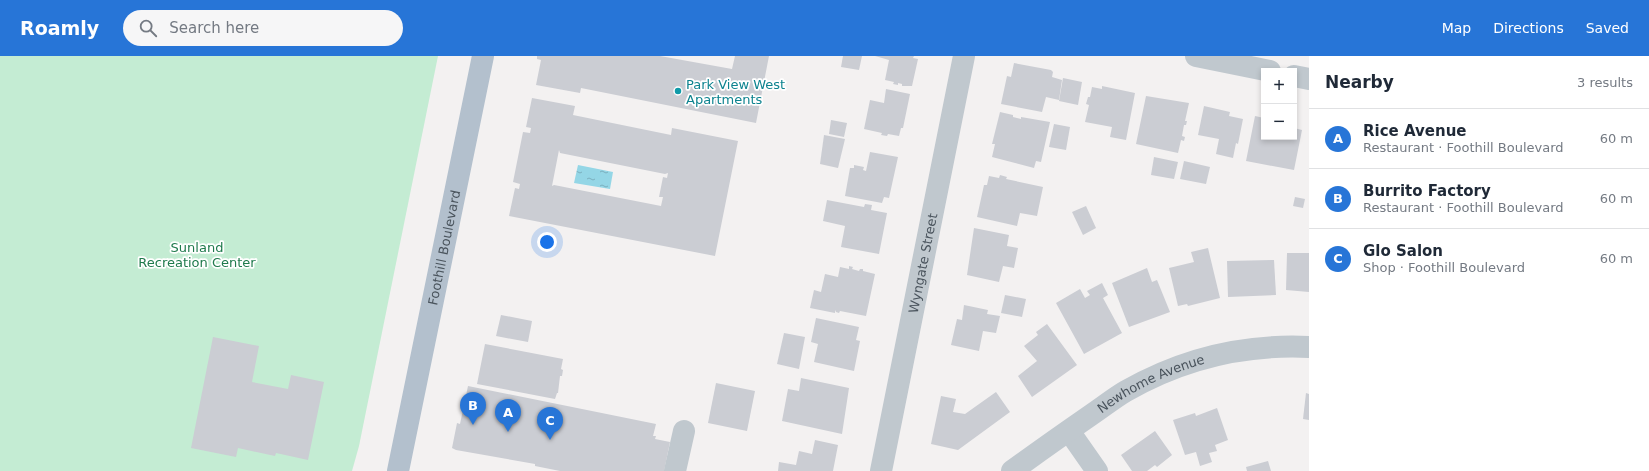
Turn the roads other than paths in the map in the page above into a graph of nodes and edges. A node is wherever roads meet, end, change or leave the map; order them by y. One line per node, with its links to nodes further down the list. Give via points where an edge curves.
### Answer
1 (484, 56): 10 (main road, Foothill Boulevard)
2 (964, 56): 14 (street, Wyngate Street)
3 (1196, 56): 4 (street)
4 (1261, 69)
5 (1297, 77): 6 (street)
6 (1309, 79)
7 (1309, 347): 9 (street, Newhome Avenue, via 1247,349 1191,362 1125,391)
8 (684, 430): 13 (street)
9 (1068, 431): 15 (street, Newhome Avenue); 16 (street)
10 (405, 439): 11 (main road, Foothill Boulevard); 12 (main road, Foothill Boulevard)
11 (390, 471)
12 (398, 471)
13 (675, 471)
14 (881, 471)
15 (1012, 471)
16 (1097, 471)

